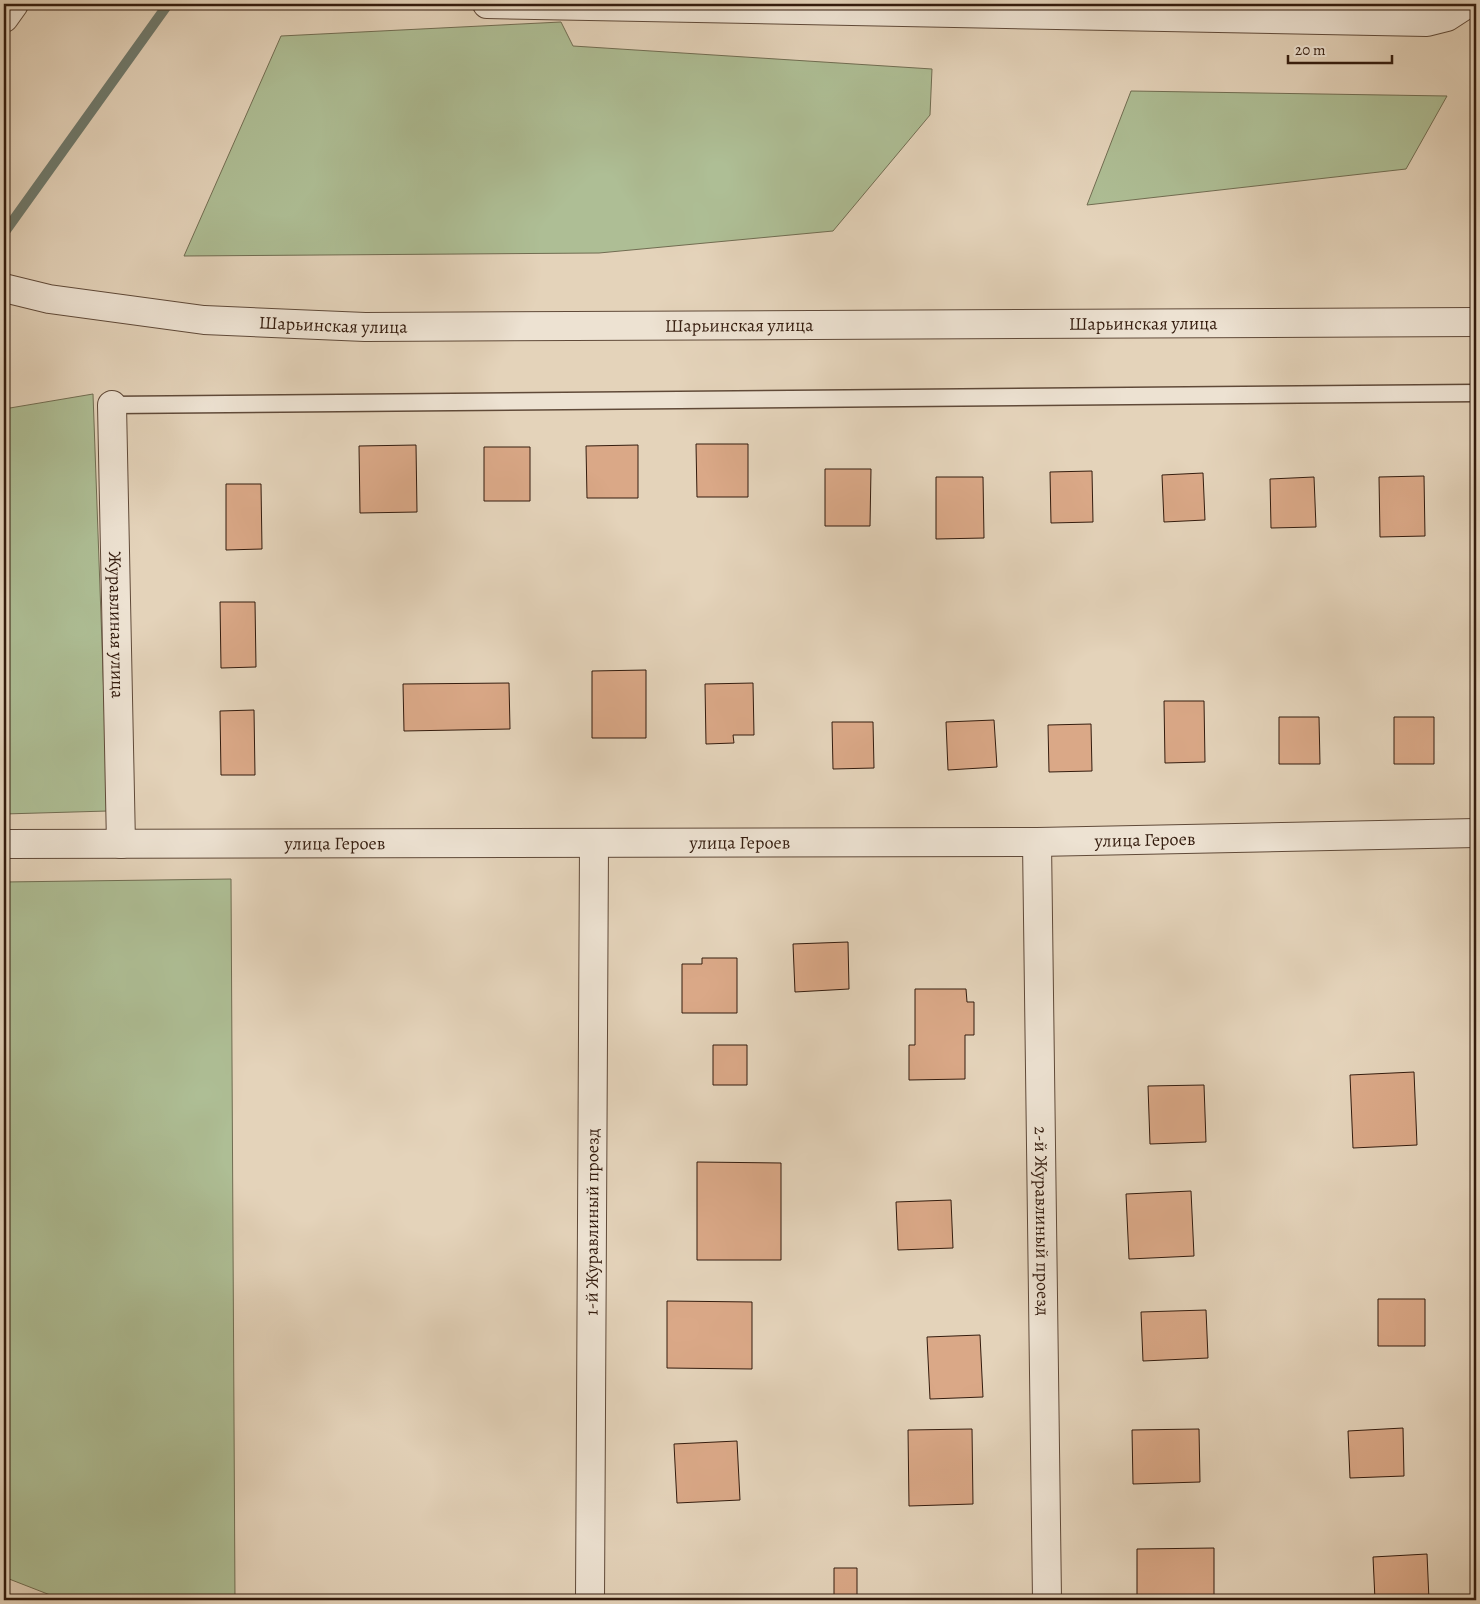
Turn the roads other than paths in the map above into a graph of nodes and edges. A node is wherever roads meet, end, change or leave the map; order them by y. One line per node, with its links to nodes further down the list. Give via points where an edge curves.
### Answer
1 (14, 4): 5 (street)
2 (487, 4): 4 (street)
3 (1467, 4): 4 (street, via 1448,17 1427,22)
4 (877, 7)
5 (4, 18)
6 (4, 288): 7 (street, Шарьинская улица, via 49,299 204,320 365,327)
7 (1476, 322)
8 (1476, 393): 9 (lane)
9 (112, 405): 13 (street, Журавлиная улица)
10 (1476, 833): 11 (street, улица Героев)
11 (1037, 842): 14 (street, улица Героев); 16 (street, 2-й Журавлиный проезд)
12 (4, 844): 13 (street, улица Героев)
13 (121, 844): 14 (street, улица Героев)
14 (594, 844): 15 (street, 1-й Журавлиный проезд)
15 (590, 1600)
16 (1047, 1600)

